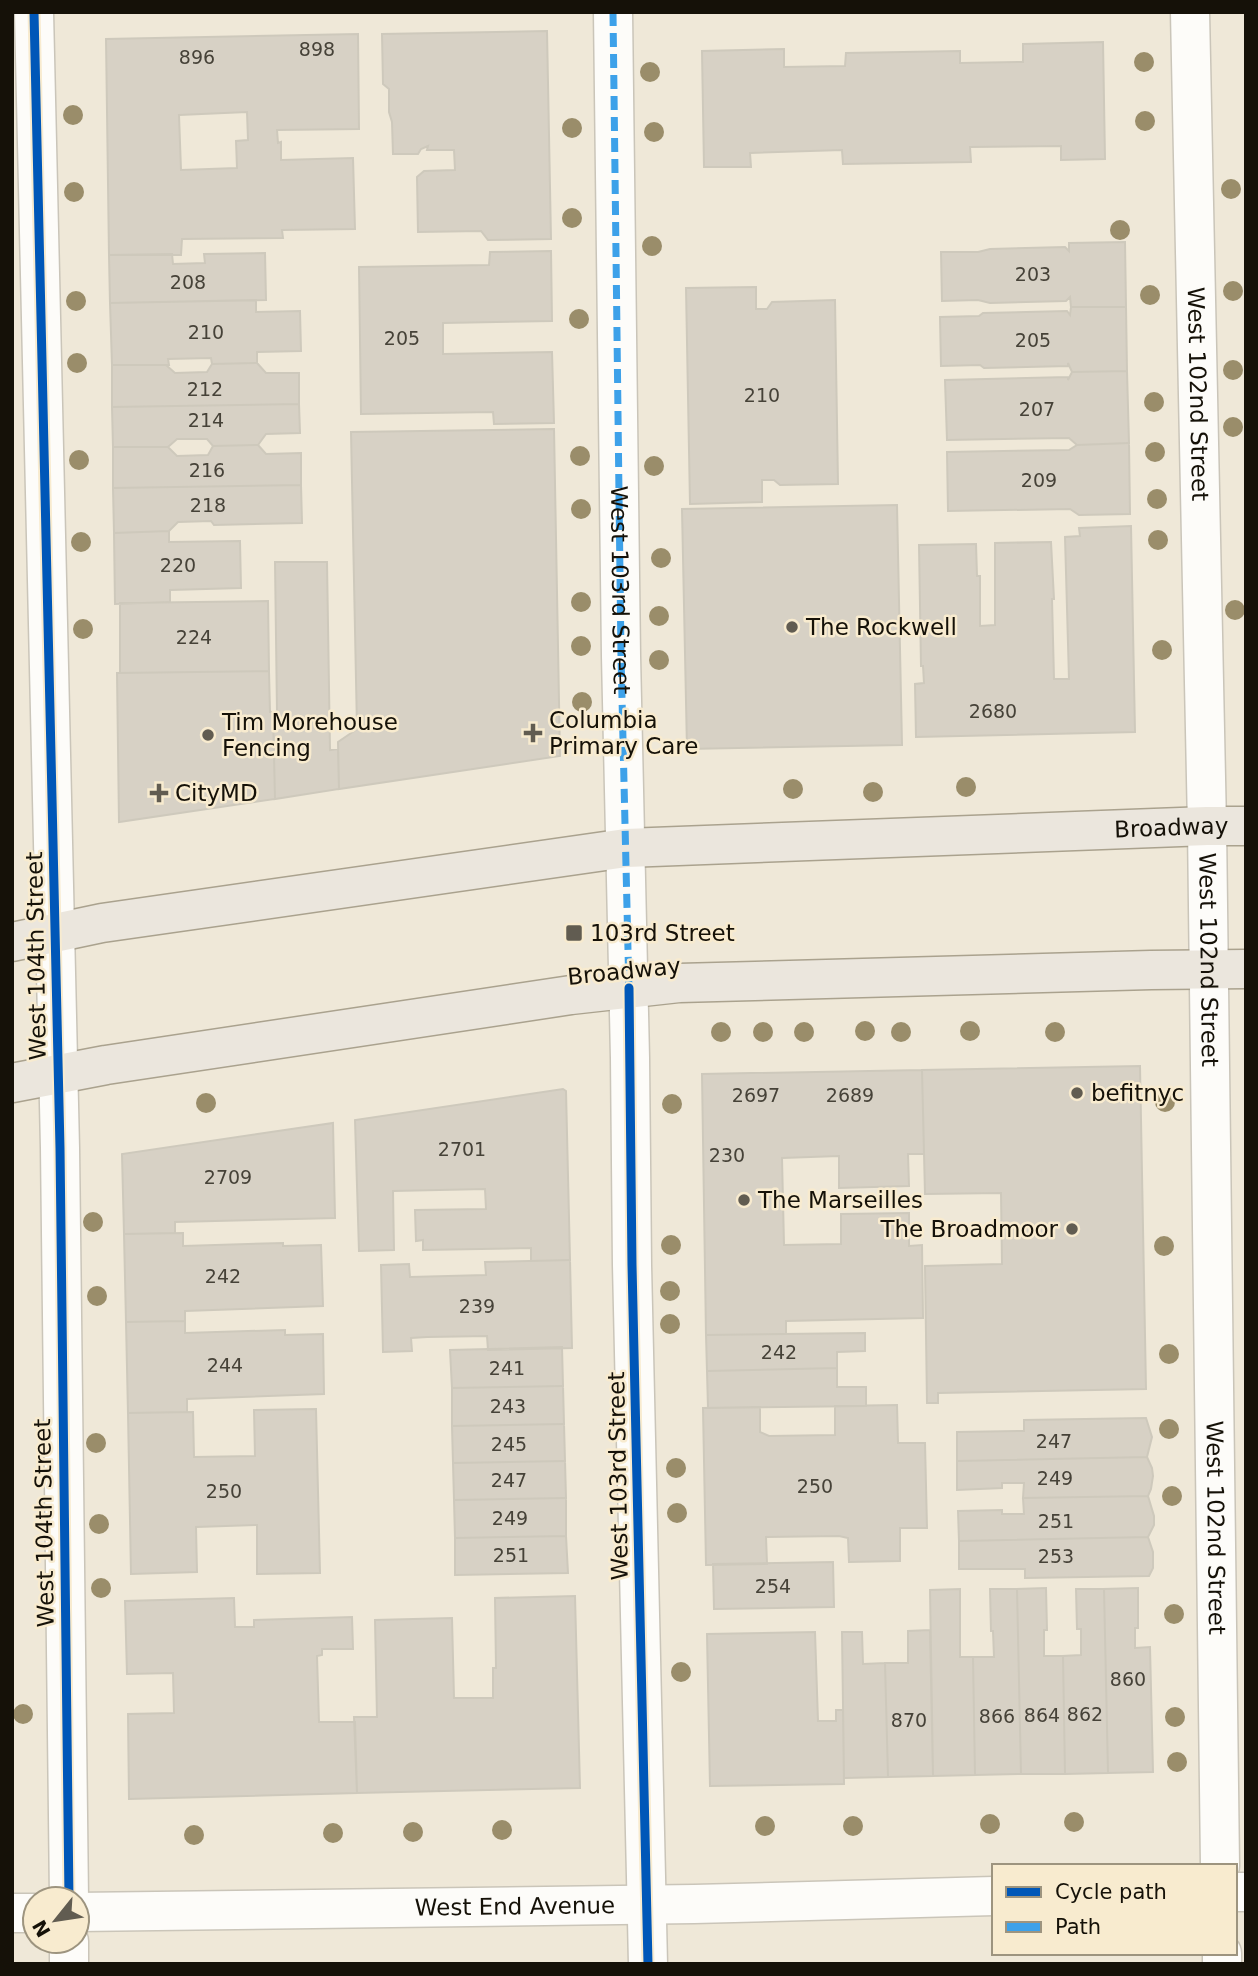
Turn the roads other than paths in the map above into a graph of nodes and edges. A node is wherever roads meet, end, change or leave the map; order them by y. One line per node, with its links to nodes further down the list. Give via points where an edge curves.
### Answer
1 (34, 12): 7 (street, West 104th Street)
2 (612, 12): 6 (street, West 103rd Street)
3 (1190, 12): 4 (street, West 102nd Street)
4 (1207, 826): 5 (main road, Broadway); 6 (main road, Broadway); 9 (street, West 102nd Street)
5 (1246, 826)
6 (626, 848): 7 (main road, Broadway); 10 (street, West 103rd Street)
7 (55, 933): 8 (main road, Broadway); 11 (street, West 104th Street)
8 (12, 942)
9 (1227, 969): 10 (main road, Broadway); 13 (street, West 102nd Street)
10 (629, 988): 11 (main road, Broadway); 16 (street, West 103rd Street)
11 (58, 1074): 12 (main road, Broadway); 14 (street, West 104th Street)
12 (12, 1083)
13 (1220, 1864)
14 (69, 1885)
15 (992, 1896): 16 (street, West End Avenue)
16 (647, 1903): 17 (street, West End Avenue); 18 (street, West 103rd Street)
17 (91, 1912)
18 (648, 1964)

